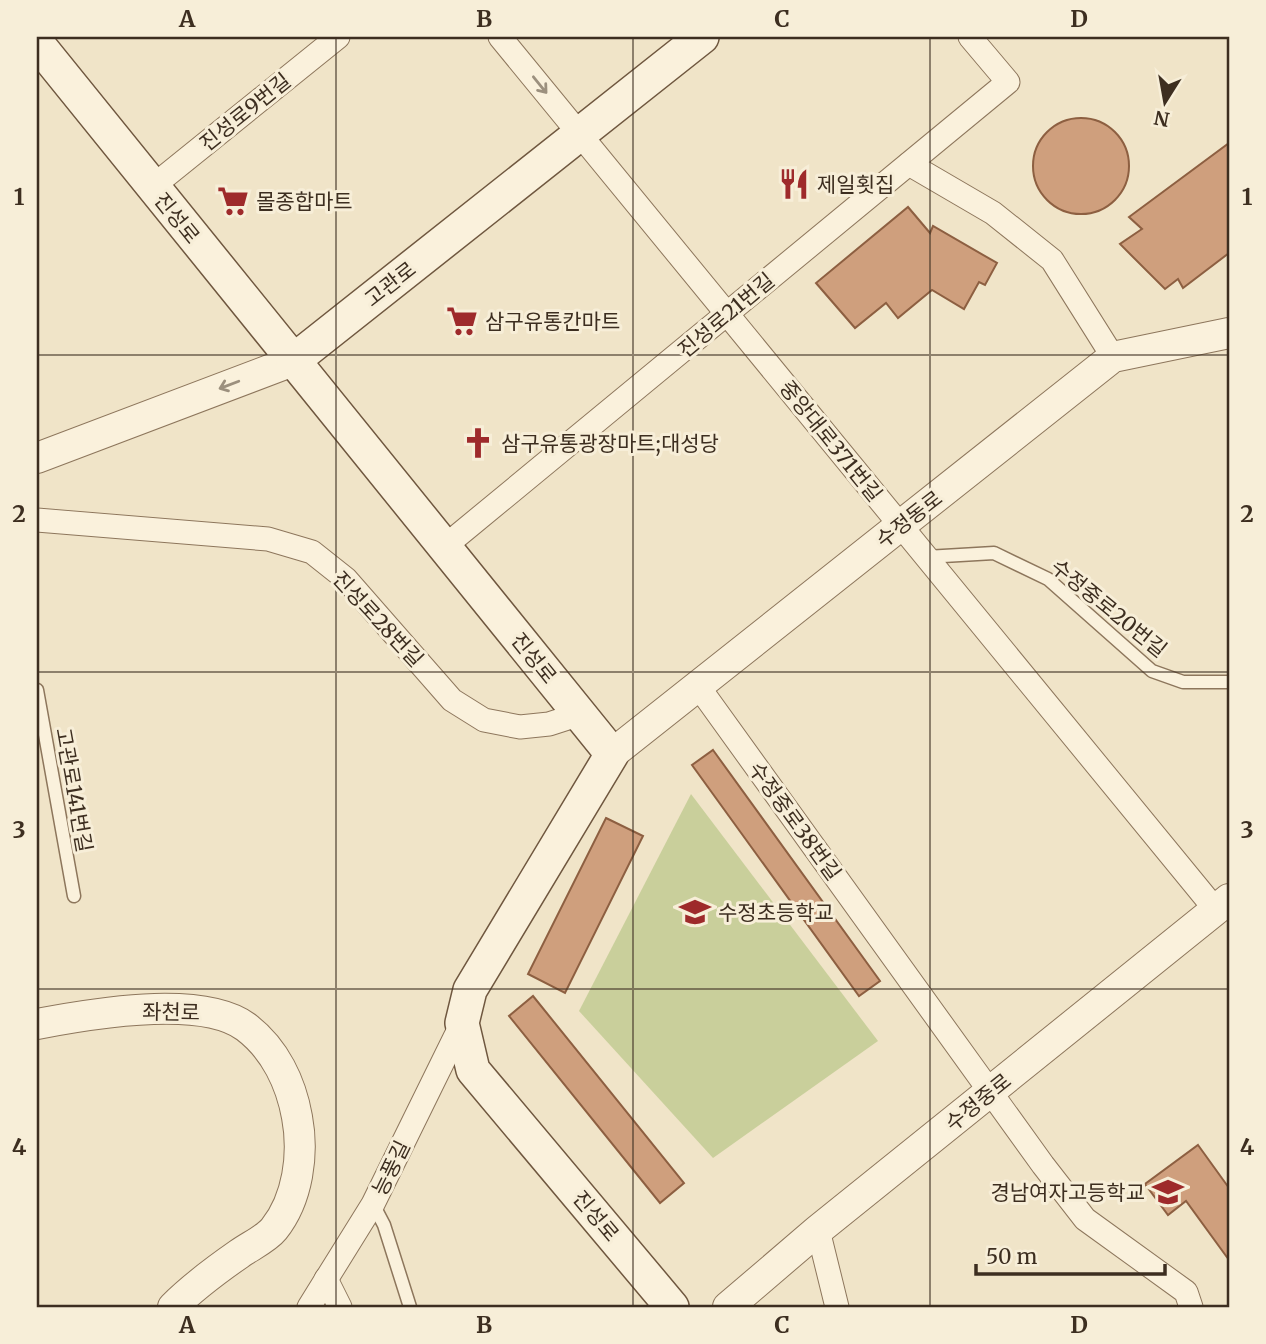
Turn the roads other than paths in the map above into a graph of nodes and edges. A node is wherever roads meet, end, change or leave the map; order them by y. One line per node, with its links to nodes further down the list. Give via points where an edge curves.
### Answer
1 (338, 37): 8 (street, 진성로9번길)
2 (500, 37): 6 (street, 중앙대로371번길, one-way to 6)
3 (702, 37): 6 (main road, 고관로)
4 (970, 37): 7 (street, 진성로21번길, via 1007,82)
5 (37, 43): 8 (main road, 진성로)
6 (579, 134): 9 (street, 중앙대로371번길); 12 (main road, 고관로)
7 (909, 164): 9 (street, 진성로21번길); 11 (street, via 993,213 1052,260)
8 (152, 187): 12 (main road, 진성로)
9 (727, 314): 15 (street, 중앙대로371번길); 16 (street, 진성로21번길)
10 (1229, 333): 11 (street, 수정동로)
11 (1113, 357): 15 (street, 수정동로)
12 (293, 361): 13 (street, 고관로, one-way to 13); 16 (main road, 진성로)
13 (37, 458)
14 (37, 520): 21 (street, 진성로28번길, via 268,539 312,552 346,579 452,700 484,720 520,727)
15 (900, 525): 17 (street, 중앙대로371번길); 19 (street, 수정동로)
16 (444, 547): 21 (main road, 진성로)
17 (926, 557): 18 (lane, 수정중로20번길, via 994,553 1048,579 1152,671 1183,682); 24 (street, 중앙대로371번길)
18 (1229, 682)
19 (698, 686): 22 (street, 수정동로); 27 (street, 수정중로38번길)
20 (37, 691): 23 (lane, 고관로141번길)
21 (580, 714): 22 (main road, 진성로)
22 (612, 754): 25 (main road, 진성로, via 470,990)
23 (74, 896)
24 (1222, 904): 27 (street, 수정중로)
25 (462, 1023): 28 (street, 능풍길); 35 (main road, 진성로, via 473,1070)
26 (37, 1024): 31 (street, 좌천로, via 144,1009 209,1012 245,1026 273,1054 293,1093 301,1136 296,1187 273,1230)
27 (990, 1093): 29 (street, 수정중로); 38 (street, 수정중로38번길, via 1085,1219 1186,1292)
28 (373, 1204): 30 (street, 능풍길); 34 (lane)
29 (818, 1230): 36 (street, 수정중로); 37 (street)
30 (326, 1279): 32 (street, 능풍길); 33 (street)
31 (173, 1307)
32 (309, 1307)
33 (340, 1307)
34 (410, 1307)
35 (672, 1307)
36 (727, 1307)
37 (837, 1307)
38 (1191, 1307)

